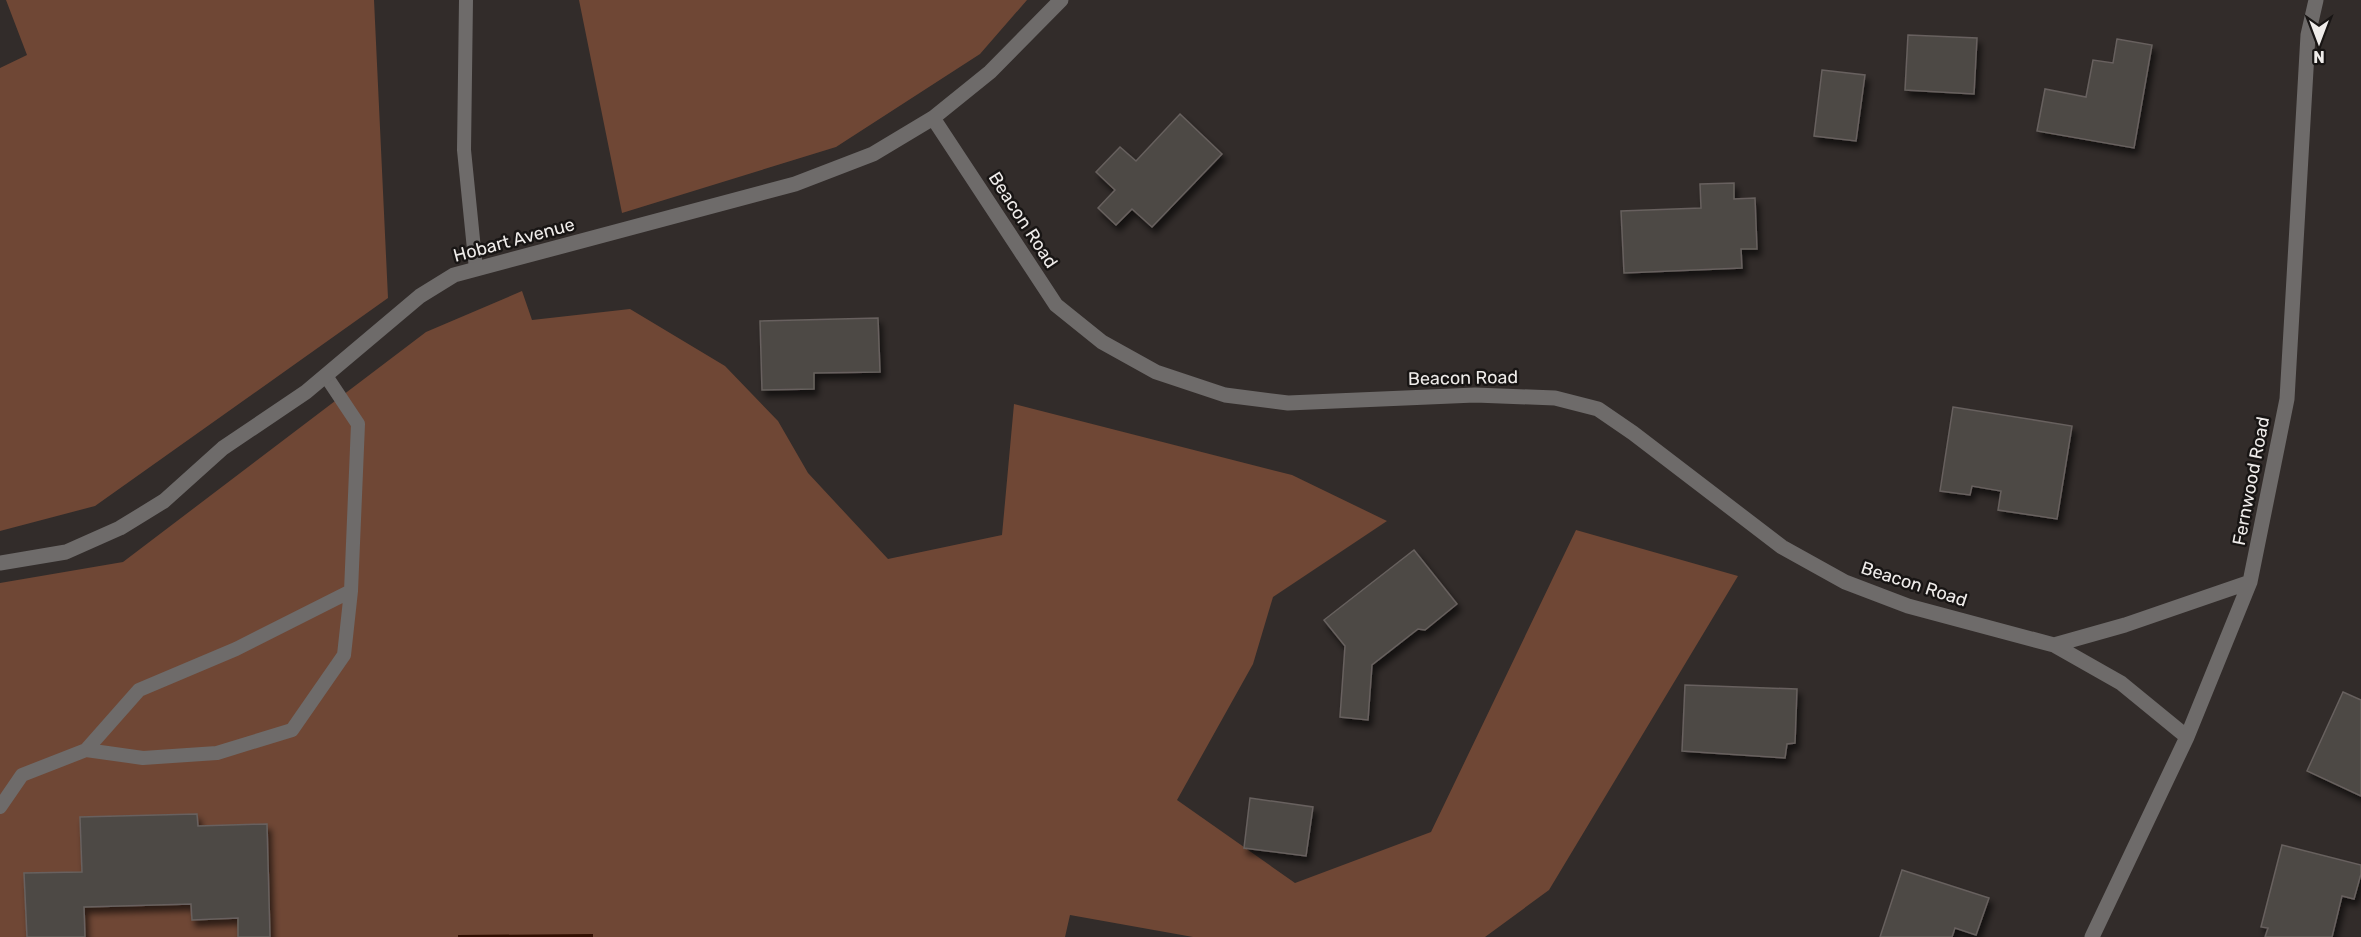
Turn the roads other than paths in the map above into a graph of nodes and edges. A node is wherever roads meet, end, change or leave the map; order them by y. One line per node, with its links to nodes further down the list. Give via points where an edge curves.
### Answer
1 (466, 0): 5 (lane, via 464,150)
2 (1061, 0): 4 (street, Hobart Avenue, via 990,72)
3 (2316, 0): 8 (street, Fernwood Road, via 2308,35 2287,399)
4 (933, 118): 5 (street, Hobart Avenue, via 873,154 795,184); 10 (street, Beacon Road, via 1056,305 1102,342 1156,372 1225,394 1288,403 1475,395 1555,398 1598,409 1782,548 1845,582 1908,606)
5 (476, 269): 6 (street, Hobart Avenue, via 454,275 420,296)
6 (326, 376): 7 (street, Hobart Avenue, via 223,448 165,501 120,528 66,552); 9 (lane, via 358,424)
7 (0, 563)
8 (2250, 582): 10 (street); 11 (street, Fernwood Road)
9 (351, 591): 12 (lane, via 236,650 139,690); 12 (lane, via 344,655 292,730 217,753 143,758)
10 (2054, 645): 11 (street, Beacon Road, via 2121,683)
11 (2187, 737): 14 (street, Fernwood Road)
12 (86, 750): 13 (lane, via 22,775)
13 (0, 807)
14 (2092, 937)

